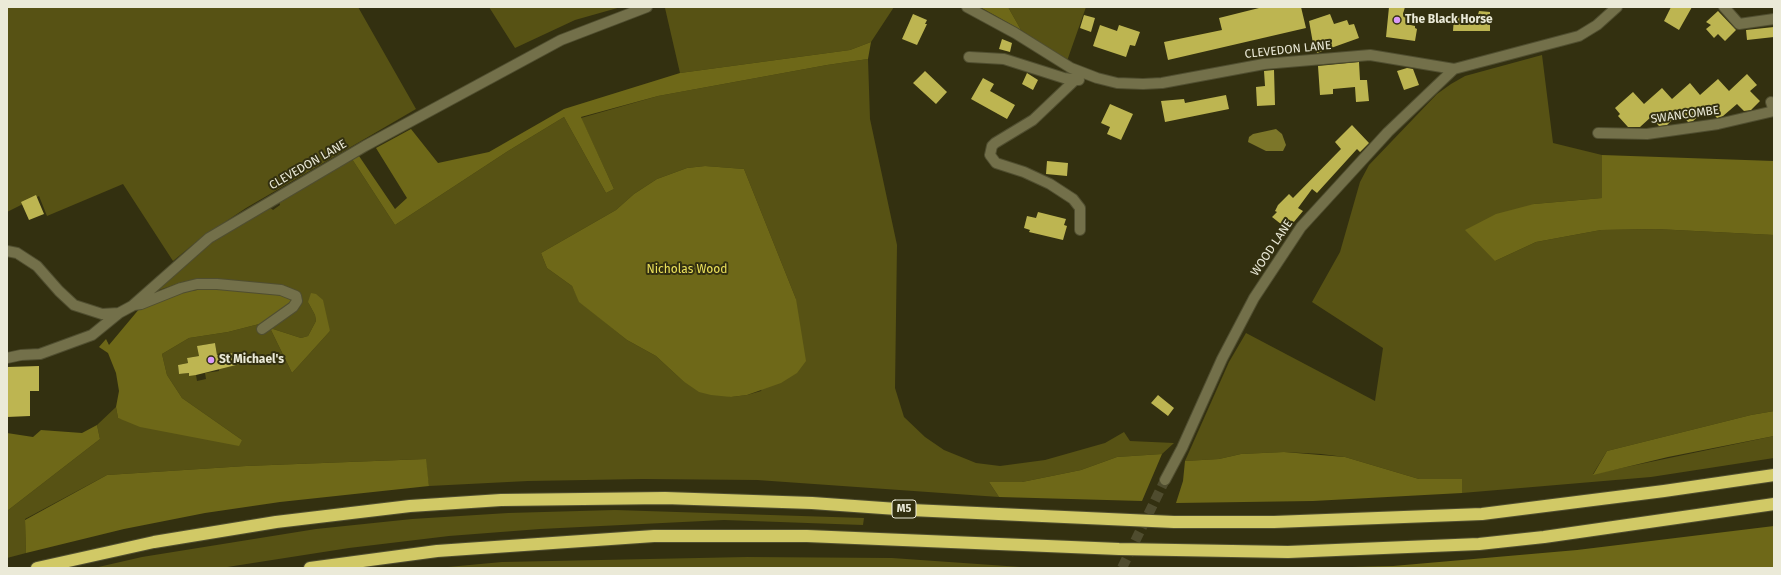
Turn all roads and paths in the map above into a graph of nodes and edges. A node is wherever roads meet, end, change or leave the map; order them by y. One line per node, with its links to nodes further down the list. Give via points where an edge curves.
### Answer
1 (647, 7): 14 (street, CLEVEDON LANE, via 561,40 358,150 209,238)
2 (967, 7): 8 (street, CLEVEDON LANE, via 1071,68)
3 (1617, 7): 7 (street, CLEVEDON LANE, via 1597,25 1579,36)
4 (1724, 7): 5 (street, via 1739,24)
5 (1774, 19)
6 (969, 56): 9 (street, via 1004,59)
7 (1454, 69): 8 (street, CLEVEDON LANE, via 1370,55 1264,64 1162,83 1117,83); 19 (street, WOOD LANE, via 1388,132 1301,227 1254,298)
8 (1097, 78): 9 (street)
9 (1074, 81): 12 (street, via 1033,120 995,143 990,155 996,163 1024,172 1073,198 1080,208)
10 (1773, 108): 11 (street, SWANCOMBE, via 1718,124 1647,134)
11 (1598, 133)
12 (1080, 230)
13 (7, 251): 15 (street, CLEVEDON LANE, via 17,253 37,266 74,305 102,314)
14 (132, 306): 15 (street, CLEVEDON LANE); 16 (street, via 197,284 281,290 296,296 297,301 293,307)
15 (118, 313): 17 (street, via 92,335 40,354)
16 (262, 329)
17 (7, 358)
18 (1774, 475): 21 (highway, M5, via 1664,492 1482,514 1274,522 1174,522 672,498 501,500 410,506 276,522 154,542)
19 (1165, 480)
20 (1774, 504): 22 (highway, via 1630,526 1486,543 1296,552 1119,549 807,536 654,536 438,551)
21 (37, 568)
22 (310, 568)

